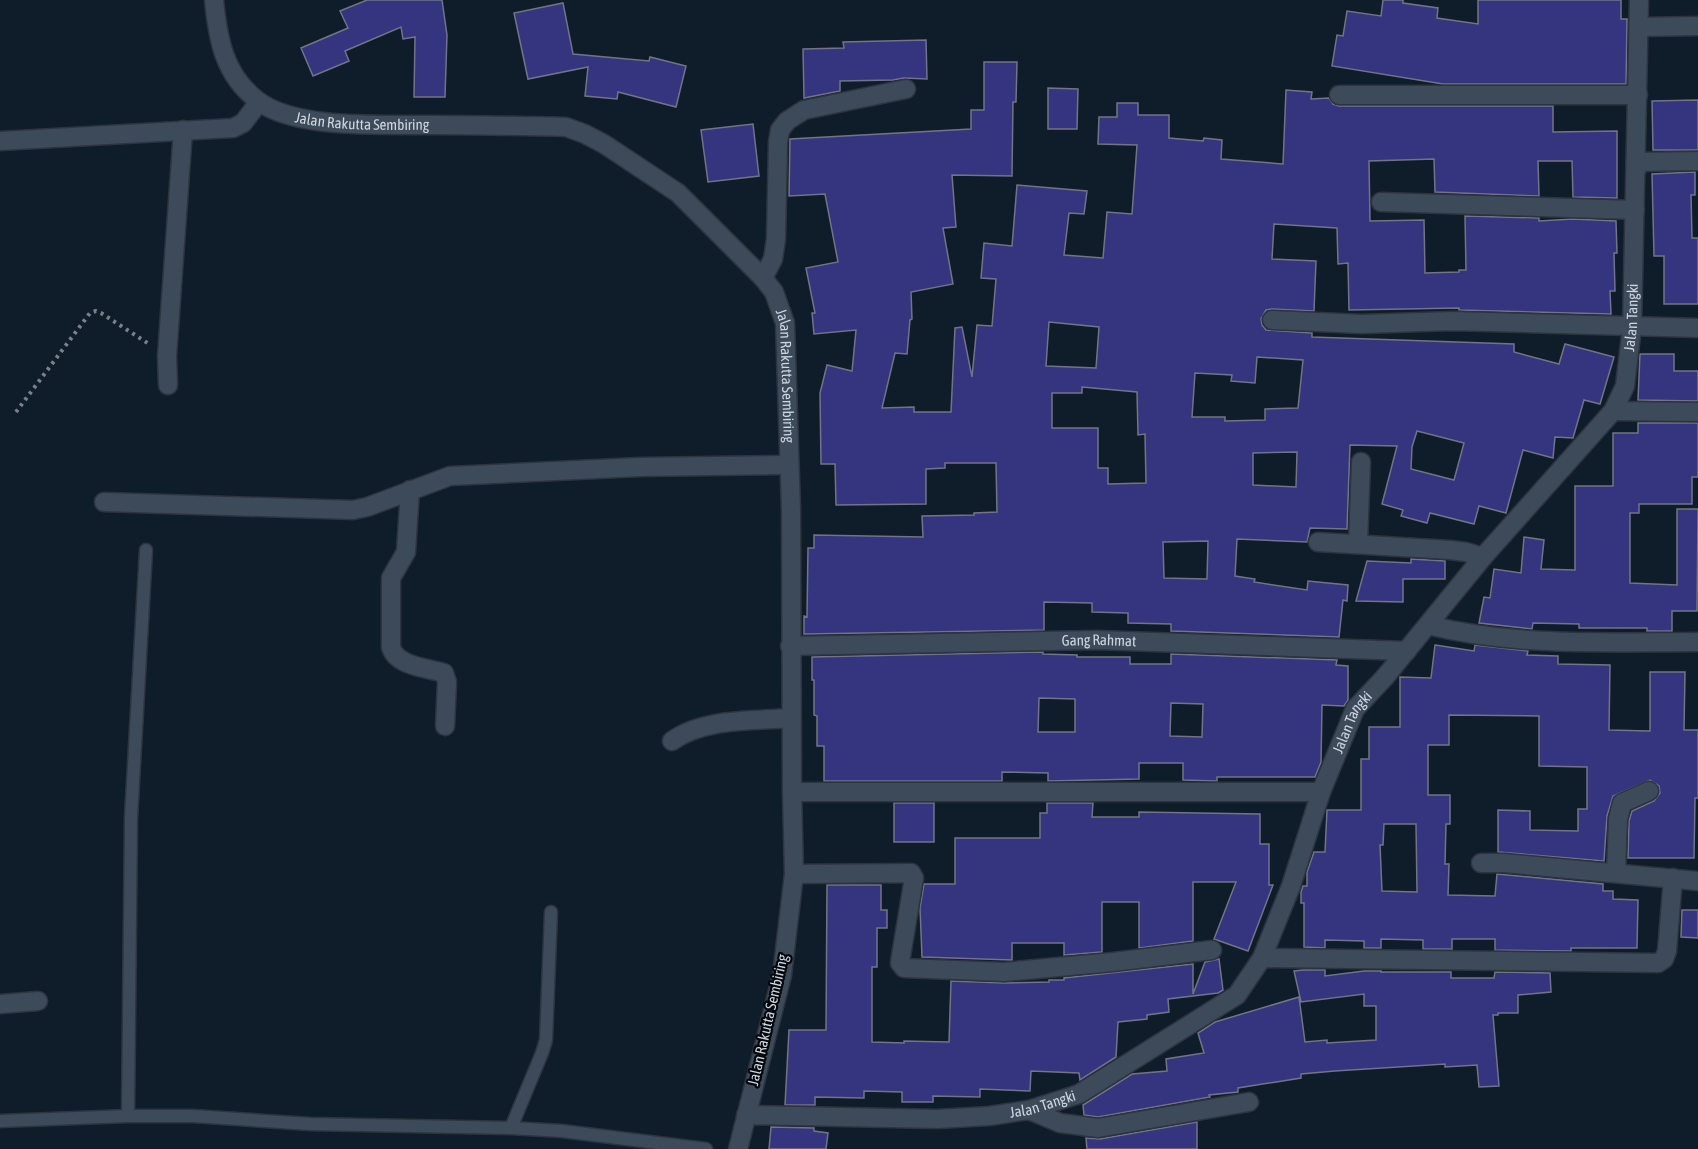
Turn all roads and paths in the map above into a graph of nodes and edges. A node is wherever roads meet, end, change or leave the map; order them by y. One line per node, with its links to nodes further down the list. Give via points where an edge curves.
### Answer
1 (214, 0): 8 (street, Jalan Rakutta Sembiring, via 226,64)
2 (1639, 0): 4 (street, Jalan Tangki)
3 (1698, 26): 4 (street)
4 (1640, 27): 7 (street, Jalan Tangki)
5 (906, 89): 15 (street, via 804,110 780,130 776,239)
6 (1339, 95): 7 (street)
7 (1638, 95): 12 (street, Jalan Tangki)
8 (259, 102): 9 (street, via 243,123 233,128); 15 (street, Jalan Rakutta Sembiring, via 282,114 315,121 576,130 678,193)
9 (183, 130): 10 (street); 19 (street)
10 (0, 141)
11 (1698, 161): 12 (street, via 1637,162)
12 (1637, 169): 14 (street, Jalan Tangki)
13 (1381, 202): 14 (street)
14 (1635, 210): 17 (street, Jalan Tangki)
15 (763, 278): 25 (street, Jalan Rakutta Sembiring, via 774,292 785,323)
16 (1272, 320): 17 (street)
17 (1632, 327): 18 (street); 21 (street, Jalan Tangki, via 1625,386)
18 (1698, 328)
19 (167, 356): 20 (street); 22 (path, via 101,313 90,313)
20 (168, 385)
21 (1613, 411): 23 (street); 31 (street, Jalan Tangki)
22 (16, 412)
23 (1698, 412)
24 (1361, 462): 29 (street)
25 (788, 465): 26 (street, via 640,466 450,476); 34 (street, Jalan Rakutta Sembiring)
26 (410, 490): 27 (street, via 353,510); 37 (street, via 406,552 391,578 392,654 398,660 446,675)
27 (105, 502)
28 (1318, 542): 29 (street)
29 (1358, 544): 31 (street, via 1466,552)
30 (146, 550): 55 (lane, via 131,818)
31 (1483, 557): 32 (street, Jalan Tangki)
32 (1428, 625): 33 (street, via 1466,634 1550,642); 35 (street, Jalan Tangki)
33 (1698, 642)
34 (790, 646): 35 (street, Gang Rahmat, via 1098,640); 36 (street, Jalan Rakutta Sembiring)
35 (1407, 651): 41 (street, Jalan Tangki, via 1355,709)
36 (791, 718): 38 (street, via 713,725); 40 (street, Jalan Rakutta Sembiring)
37 (445, 726)
38 (672, 741)
39 (1649, 791): 43 (street, via 1622,803)
40 (792, 792): 41 (street); 44 (street, Jalan Rakutta Sembiring)
41 (1321, 792): 49 (street, Jalan Tangki, via 1291,886)
42 (1481, 862): 43 (street)
43 (1616, 873): 45 (street)
44 (794, 874): 48 (street, via 911,873 914,878 900,963 904,968 1004,972); 54 (street, Jalan Rakutta Sembiring, via 782,975)
45 (1673, 878): 46 (street); 49 (street, via 1667,951 1658,963)
46 (1698, 880)
47 (551, 912): 57 (lane, via 546,1040)
48 (1212, 950)
49 (1262, 958): 53 (street, Jalan Tangki, via 1237,995 1079,1094)
50 (38, 1001): 51 (street)
51 (0, 1004)
52 (1249, 1102): 53 (street, via 1098,1128 1060,1123)
53 (1029, 1110): 54 (street, Jalan Tangki, via 937,1119)
54 (746, 1115): 59 (street, Jalan Rakutta Sembiring)
55 (128, 1116): 56 (lane); 57 (lane)
56 (0, 1121)
57 (511, 1128): 58 (lane)
58 (706, 1149)
59 (738, 1149)

